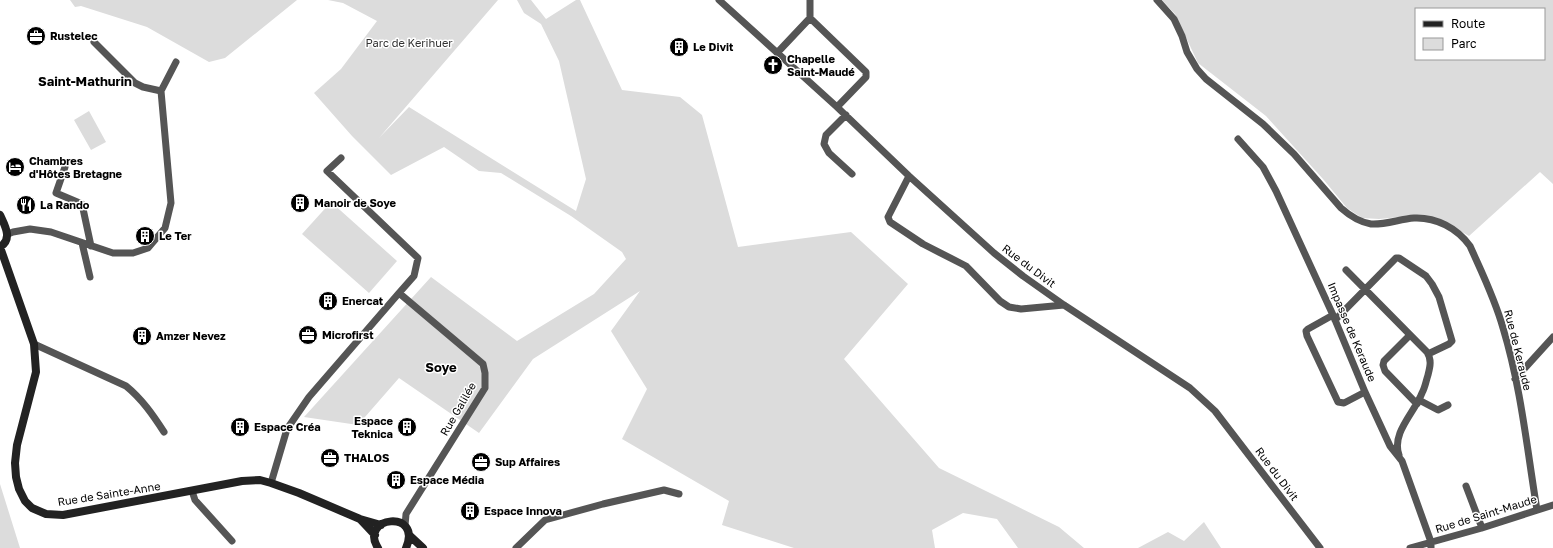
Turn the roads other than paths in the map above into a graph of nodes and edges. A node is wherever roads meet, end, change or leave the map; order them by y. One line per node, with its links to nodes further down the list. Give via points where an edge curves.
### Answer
1 (719, 0): 6 (street, Rue du Divit)
2 (810, 0): 4 (street)
3 (1158, 0): 31 (street, Rue de Keraude, via 1174,19 1197,69 1263,124 1348,214 1362,222 1377,224 1414,218 1430,220 1453,229 1465,240 1492,295 1503,327)
4 (810, 18): 6 (street); 9 (street, via 866,72 864,79)
5 (94, 42): 8 (street, via 135,83 143,88)
6 (777, 53): 9 (street, Rue du Divit)
7 (176, 62): 8 (street)
8 (161, 91): 19 (street, via 170,203 165,228 148,248 133,253 113,253)
9 (837, 107): 10 (street, Rue du Divit)
10 (846, 115): 14 (street, via 826,135 824,144); 15 (street, Rue du Divit)
11 (1238, 139): 26 (street, Impasse de Keraude, via 1263,167 1276,191)
12 (341, 158): 24 (street, via 327,171 418,258 414,276)
13 (66, 166): 19 (street, via 56,193 82,204)
14 (852, 174)
15 (909, 176): 25 (street, Rue du Divit, via 994,253); 25 (street, via 888,216 890,222 923,244 966,266 1009,307 1021,310)
16 (0, 215): 17 (street)
17 (8, 234): 18 (street, via 30,229 51,232); 20 (street, via 6,242)
18 (82, 243): 19 (street); 22 (street)
19 (91, 246)
20 (0, 247): 29 (street, Rue de Sainte-Anne)
21 (1346, 270): 23 (street)
22 (90, 277)
23 (1365, 289): 26 (street); 27 (street); 30 (street, via 1396,258 1406,262 1430,280 1440,297 1452,339 1449,344)
24 (400, 293): 37 (street, via 308,397 287,430); 43 (street, Rue Galilée, via 483,364 486,374 485,388)
25 (1064, 305): 57 (street, Rue du Divit, via 1190,388 1204,400)
26 (1334, 318): 32 (street, Impasse de Keraude); 32 (street, via 1308,328 1307,336 1338,402 1344,403)
27 (1410, 334): 30 (street); 33 (street, via 1382,366)
28 (1553, 337): 31 (street)
29 (34, 344): 35 (street, via 126,386 136,394); 39 (street, Rue de Sainte-Anne, via 36,372 17,445 15,463 19,490 32,508 46,514 63,515)
30 (1428, 354): 33 (street, via 1430,365)
31 (1515, 379): 42 (street, Rue de Keraude)
32 (1365, 392): 36 (street, Impasse de Keraude, via 1390,446)
33 (1418, 402): 34 (street, via 1438,410); 36 (street, via 1398,440 1397,450)
34 (1448, 406)
35 (164, 432)
36 (1402, 460): 52 (street, Impasse de Keraude)
37 (271, 483): 39 (street, Rue de Sainte-Anne, via 260,480 242,481); 44 (street, Rue de Sainte-Anne)
38 (1466, 486): 48 (street)
39 (192, 491): 51 (street, via 195,500)
40 (679, 494): 56 (street, via 664,490 545,520)
41 (1553, 505): 42 (street, Rue de Saint-Maude)
42 (1537, 510): 48 (street, Rue de Saint-Maude)
43 (406, 514): 45 (street, Rue Galilée); 47 (street, Rue Galilée)
44 (360, 519): 46 (street, Rue de Sainte-Anne); 49 (street, Rue de Sainte-Anne)
45 (395, 521): 46 (street); 47 (street)
46 (381, 525): 49 (street)
47 (405, 526): 50 (street)
48 (1482, 528): 52 (street, Rue de Saint-Maude)
49 (374, 535): 53 (street)
50 (409, 535): 54 (street); 55 (street)
51 (232, 542)
52 (1431, 545): 58 (street)
53 (378, 548)
54 (406, 548)
55 (423, 548)
56 (516, 548)
57 (1320, 548)
58 (1410, 548)

